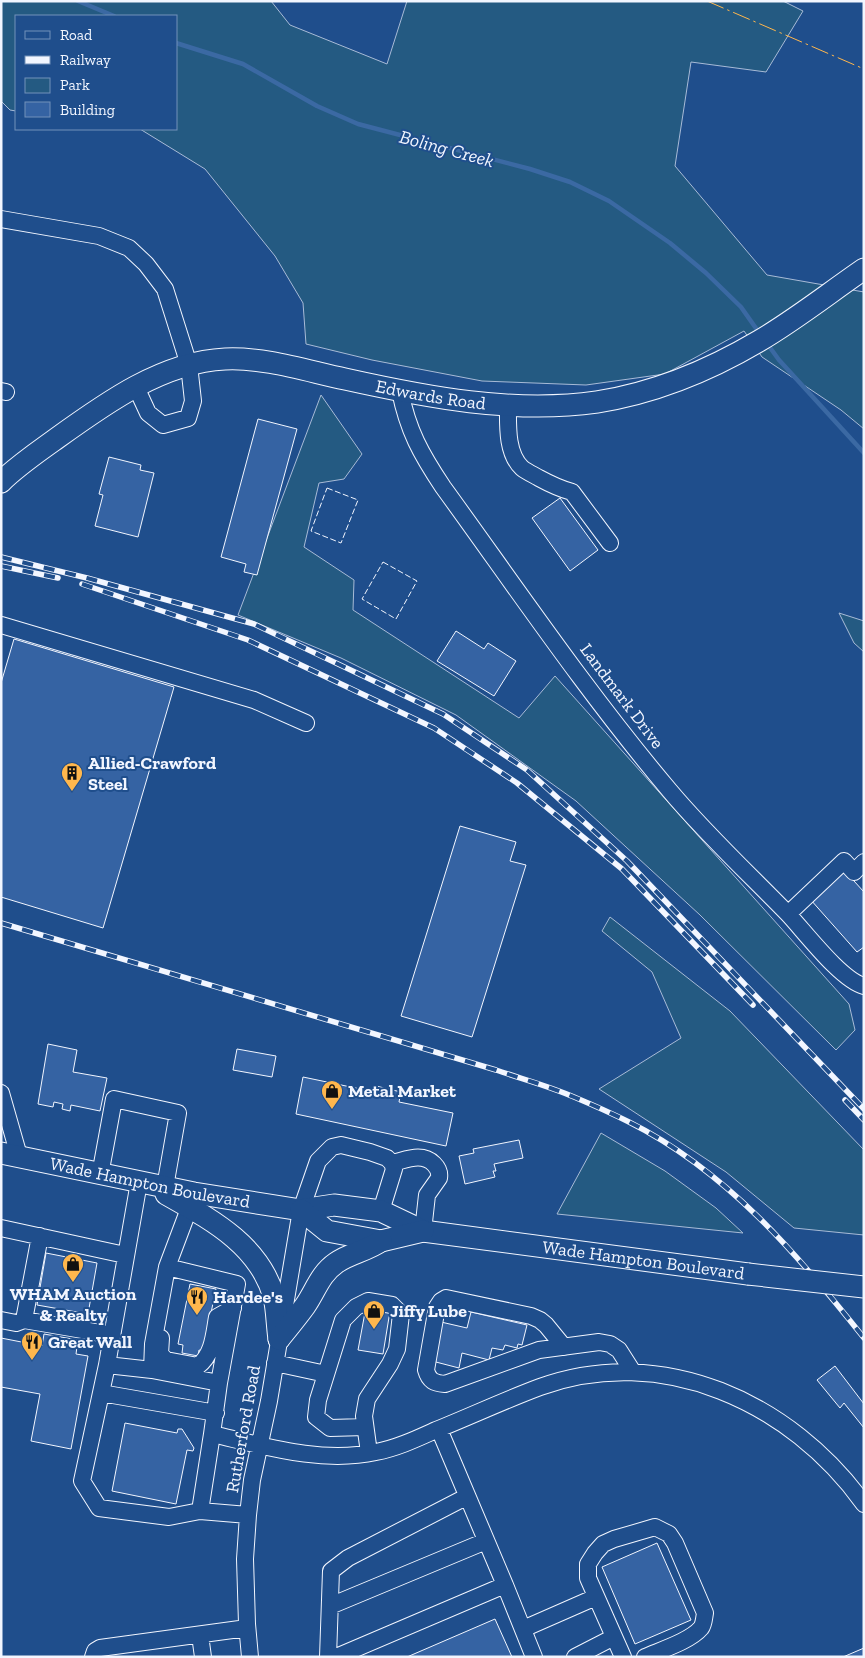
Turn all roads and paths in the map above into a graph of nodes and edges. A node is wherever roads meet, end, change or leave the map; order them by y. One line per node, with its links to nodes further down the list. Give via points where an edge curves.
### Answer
1 (1, 219): 3 (street, via 99,236 129,248 165,289)
2 (864, 269): 6 (main road, Edwards Road, via 766,336 680,380 597,402)
3 (189, 365): 4 (main road, Edwards Road); 4 (street, via 193,401 188,418 163,425 148,413); 5 (main road, Edwards Road, via 223,359 254,360)
4 (136, 388): 7 (main road, Edwards Road, via 66,432)
5 (400, 391): 6 (main road, Edwards Road); 12 (street, Landmark Drive, via 422,457 593,693 714,840)
6 (508, 404): 8 (street, via 508,431 514,456 522,468 545,482 572,492)
7 (1, 482)
8 (610, 543)
9 (1, 625): 10 (street, via 254,700)
10 (306, 722)
11 (864, 862): 12 (street, via 854,872 844,861)
12 (788, 914): 13 (street, Landmark Drive, via 840,970)
13 (864, 986)
14 (1, 1093): 15 (street)
15 (10, 1154): 17 (main road, Wade Hampton Boulevard)
16 (392, 1163): 20 (street, Rutherford Road, via 370,1152 341,1145 332,1147 318,1161); 21 (street, via 394,1169); 23 (street, via 418,1157 430,1160 438,1169 439,1178 426,1195)
17 (100, 1175): 18 (main road, Wade Hampton Boulevard); 18 (street, via 114,1100 178,1113)
18 (150, 1184): 19 (main road, Wade Hampton Boulevard); 26 (street)
19 (192, 1201): 20 (main road, Wade Hampton Boulevard); 27 (street); 34 (main road, Wade Hampton Boulevard, via 236,1238 263,1269 274,1298)
20 (301, 1210): 21 (main road, Wade Hampton Boulevard, via 334,1205); 25 (main road, Wade Hampton Boulevard, via 327,1231); 34 (street, Rutherford Road)
21 (381, 1211): 23 (main road, Wade Hampton Boulevard)
22 (1, 1228): 24 (street)
23 (423, 1231): 25 (main road, Wade Hampton Boulevard); 28 (main road, Wade Hampton Boulevard, bridge)
24 (40, 1236): 26 (street); 31 (street)
25 (381, 1242): 34 (main road, via 344,1258 328,1269)
26 (125, 1255): 33 (street)
27 (167, 1268): 29 (street, via 237,1284); 32 (street)
28 (864, 1287)
29 (234, 1308): 32 (street, via 217,1317 209,1354 198,1366 166,1360 160,1354 161,1337); 41 (street)
30 (1, 1320): 31 (street, via 16,1324)
31 (24, 1320): 33 (street)
32 (156, 1331): 38 (street)
33 (112, 1335): 37 (street)
34 (279, 1339): 36 (street, Rutherford Road)
35 (564, 1347): 35 (street, via 539,1350 445,1384 428,1378 426,1370 437,1307 446,1298 531,1316 540,1320); 39 (street, via 599,1342 610,1344 619,1350)
36 (275, 1363): 40 (street); 47 (street, Rutherford Road)
37 (107, 1365): 38 (street); 42 (street)
38 (152, 1370): 41 (street)
39 (633, 1372): 45 (street, via 568,1379); 50 (street, via 690,1379 758,1408 795,1433 828,1462)
40 (326, 1374): 44 (street, via 316,1417 330,1428); 44 (street, via 342,1320 356,1306 368,1301 392,1304 401,1314 397,1349 367,1399)
41 (219, 1383): 43 (street)
42 (101, 1393): 43 (street); 51 (street, via 82,1481 99,1508 169,1517)
43 (216, 1412): 46 (street)
44 (366, 1427): 48 (street)
45 (439, 1429): 48 (street); 49 (street)
46 (212, 1434): 47 (street); 51 (street)
47 (260, 1445): 48 (street, via 327,1456); 52 (street, Rutherford Road)
48 (369, 1453)
49 (466, 1497): 53 (street); 56 (street, via 348,1558 331,1571)
50 (864, 1504)
51 (200, 1511): 52 (street)
52 (248, 1515): 57 (street, Rutherford Road, via 245,1559)
53 (486, 1541): 54 (street); 56 (street)
54 (505, 1585): 58 (street); 65 (street)
55 (596, 1596): 58 (street); 60 (street); 69 (street, via 588,1578 588,1564 603,1544 654,1528 669,1534 705,1613 704,1622 693,1635)
56 (330, 1606): 64 (street)
57 (247, 1628): 59 (street); 63 (street, Rutherford Road)
58 (523, 1629): 66 (street)
59 (200, 1635): 61 (street, via 100,1648); 62 (street)
60 (614, 1637): 67 (street); 68 (street)
61 (93, 1657)
62 (203, 1657)
63 (250, 1657)
64 (328, 1657)
65 (336, 1657)
66 (534, 1657)
67 (575, 1657)
68 (623, 1657)
69 (645, 1657)

